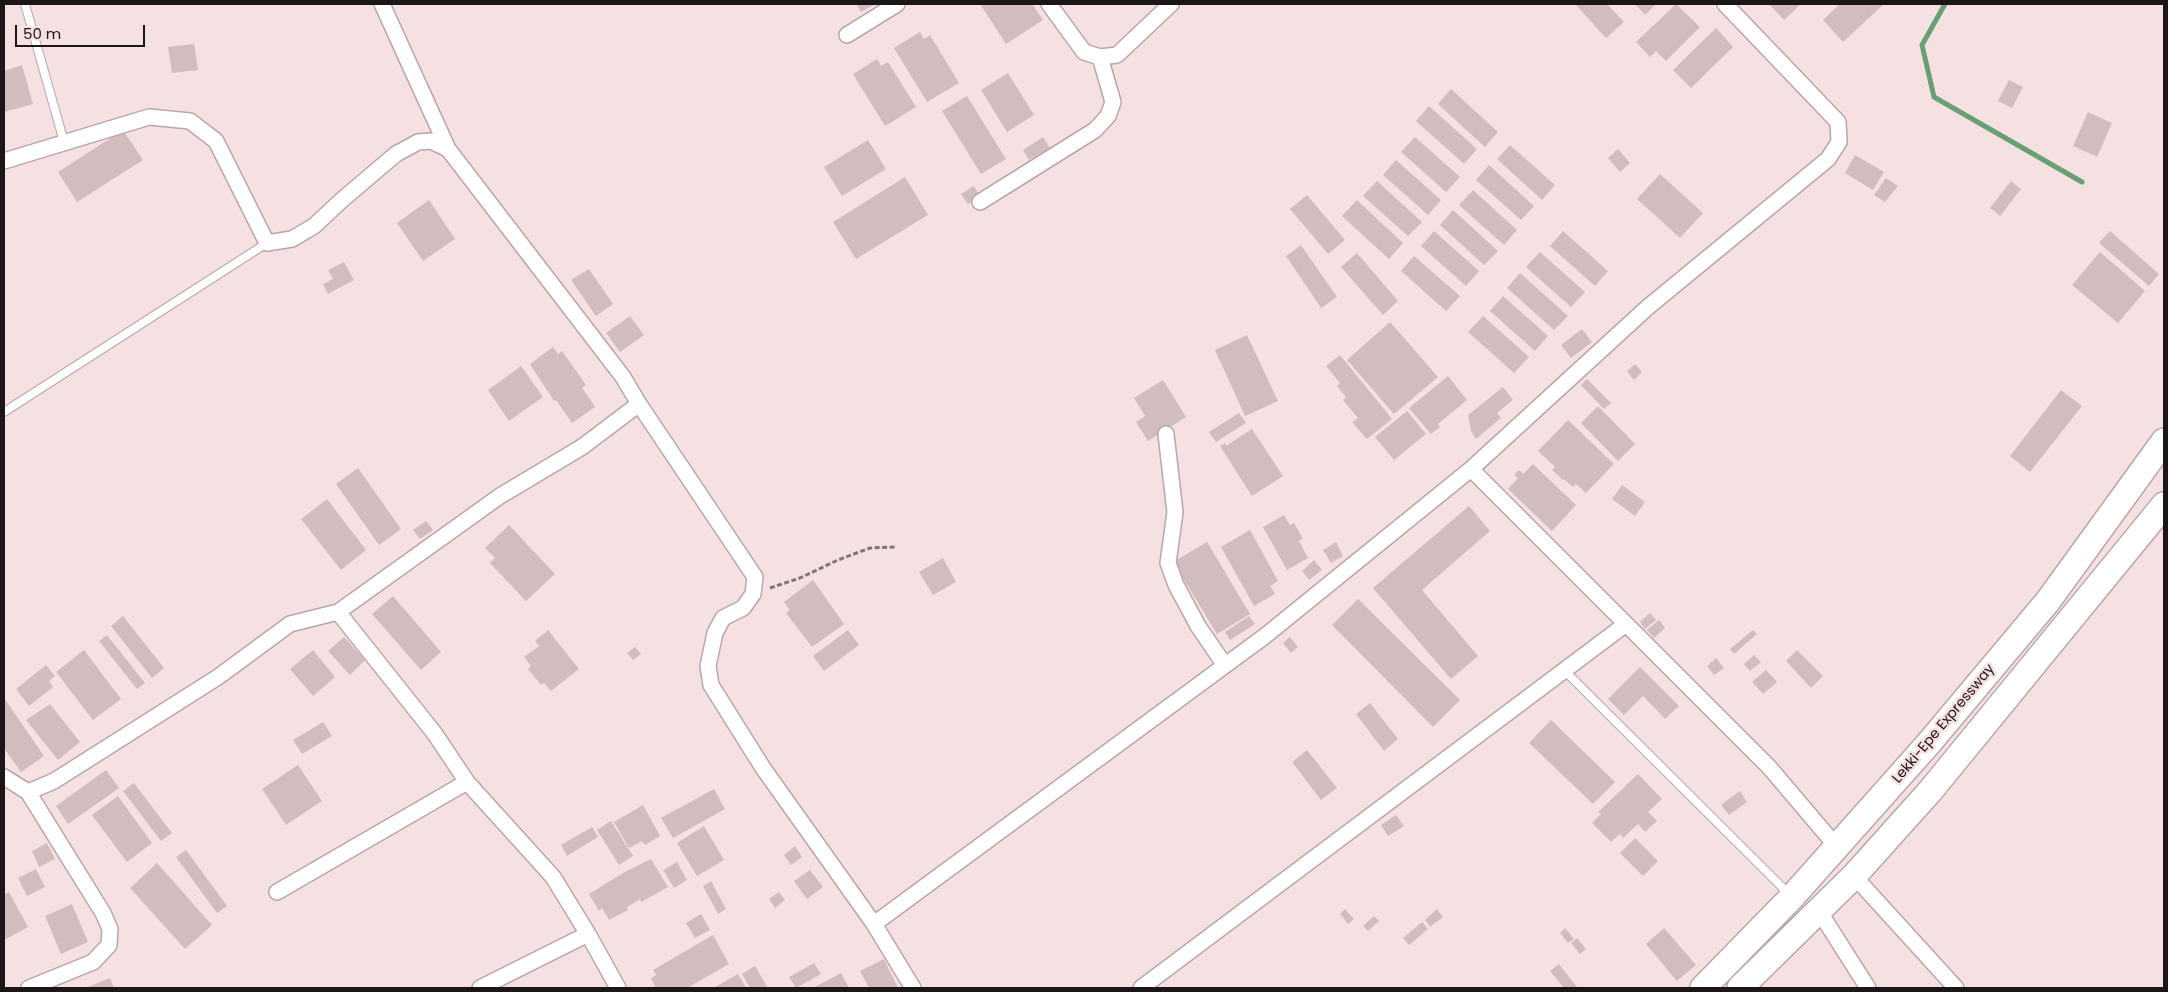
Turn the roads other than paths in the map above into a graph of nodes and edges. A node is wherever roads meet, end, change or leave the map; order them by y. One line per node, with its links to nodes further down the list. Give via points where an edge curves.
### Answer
1 (25, 4): 9 (lane)
2 (382, 4): 10 (street)
3 (897, 4): 7 (street)
4 (1049, 4): 8 (street, via 1084,52)
5 (1171, 4): 8 (street, via 1117,55)
6 (1725, 4): 18 (street, via 1838,122 1839,142 1828,158 1648,307)
7 (847, 35)
8 (1100, 57): 12 (street, via 1113,102 1108,116 1095,130)
9 (64, 142): 11 (street); 13 (street, via 149,116 190,121 216,141)
10 (448, 149): 13 (street, via 432,141 418,142 396,154 314,226 292,239); 14 (street, via 623,376)
11 (4, 161)
12 (980, 202)
13 (267, 243): 15 (lane)
14 (639, 404): 20 (street, via 582,447 500,496); 32 (street, via 755,577 752,594 743,608 723,618 715,633 708,666 711,685 763,768)
15 (4, 412)
16 (1166, 434): 22 (street, via 1176,512 1168,563 1198,626)
17 (2164, 441): 27 (highway, Lekki-Epe Expressway, via 2048,601)
18 (1471, 469): 21 (street); 22 (street, via 1265,636)
19 (2164, 505): 28 (highway, via 1931,790)
20 (338, 612): 25 (street, via 435,734); 26 (street, via 290,624 218,677 54,781)
21 (1626, 624): 23 (street); 27 (street, via 1769,767)
22 (1224, 664): 32 (street)
23 (1565, 671): 30 (lane); 38 (street)
24 (4, 777): 26 (street)
25 (467, 782): 29 (street); 33 (street, via 553,877)
26 (28, 792): 34 (street, via 103,912 110,929 109,945 93,962)
27 (1838, 847): 30 (highway, Lekki-Epe Expressway)
28 (1854, 876): 31 (highway); 42 (street)
29 (277, 892)
30 (1792, 897): 39 (highway, Lekki-Epe Expressway)
31 (1819, 910): 40 (highway); 41 (street)
32 (874, 924): 37 (street)
33 (588, 934): 35 (street); 36 (street)
34 (29, 988)
35 (480, 988)
36 (618, 988)
37 (913, 988)
38 (1141, 988)
39 (1703, 988)
40 (1740, 988)
41 (1868, 988)
42 (1956, 988)

